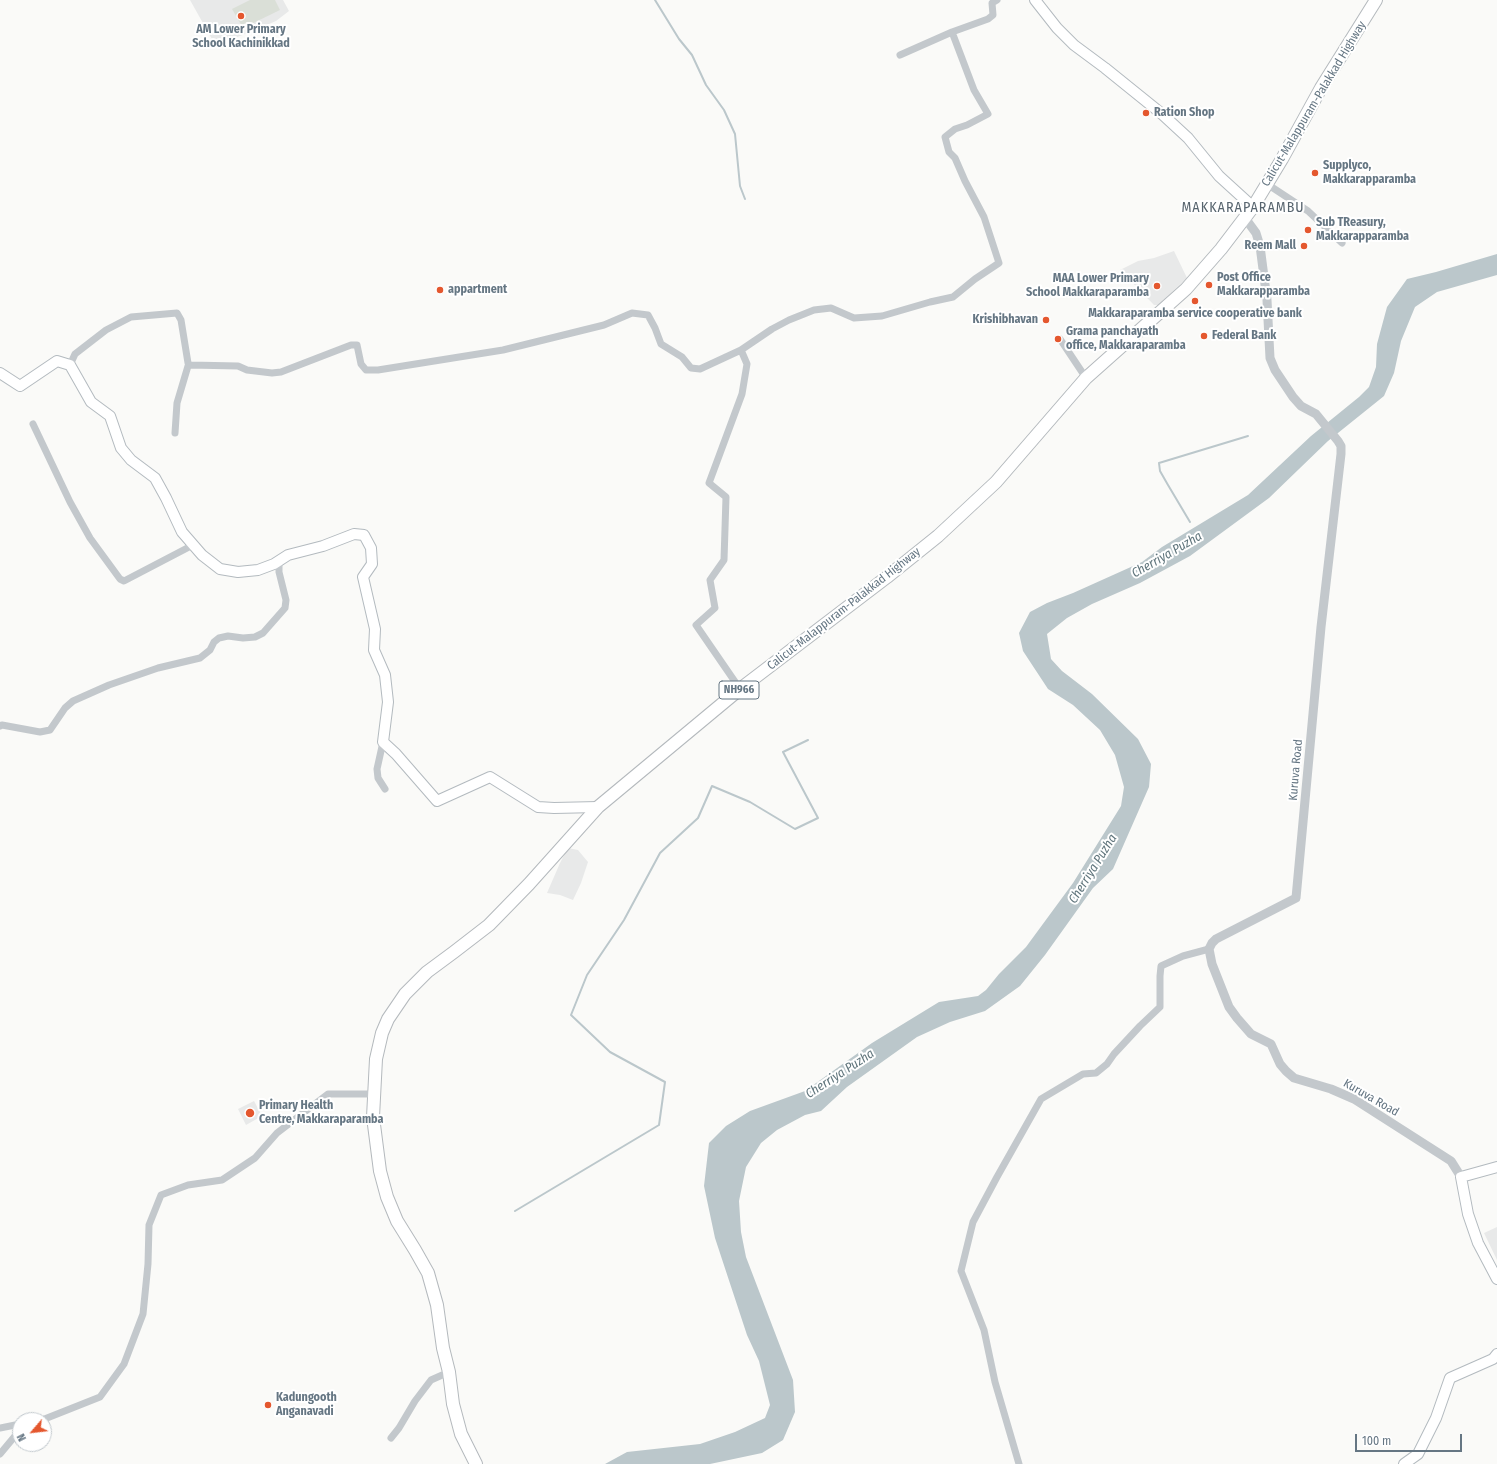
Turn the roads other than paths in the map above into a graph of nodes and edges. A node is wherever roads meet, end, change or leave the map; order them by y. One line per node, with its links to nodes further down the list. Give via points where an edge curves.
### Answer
1 (997, 0): 4 (street, via 992,3 993,15 988,19)
2 (1035, 0): 7 (main road, via 1056,28 1188,138 1219,176)
3 (1376, 0): 6 (highway, Calicut-Malappuram-Palakkad Highway / NH966, via 1321,88)
4 (952, 32): 5 (street); 11 (street, via 974,90 988,114 955,129 945,137 949,152 955,158 984,217 999,263 953,297 882,316 854,318 830,308 814,310 772,329)
5 (900, 55)
6 (1267, 184): 7 (highway, Calicut-Malappuram-Palakkad Highway / NH966); 9 (street, via 1308,211)
7 (1253, 207): 8 (highway, Calicut-Malappuram-Palakkad Highway / NH966)
8 (1245, 218): 15 (highway, Calicut-Malappuram-Palakkad Highway / NH966, via 1186,289); 25 (street, Kuruva Road, via 1256,233 1260,246 1267,300 1270,358 1293,397 1301,406 1316,414 1338,441 1341,454 1321,627 1296,898 1216,939)
9 (1342, 243)
10 (1060, 339): 15 (street)
11 (741, 350): 13 (street, via 700,369 691,368 682,357 661,344 656,328 648,316 632,313 604,325 503,350 378,370 366,370 361,364 357,345 351,345 281,372 247,370 238,366); 20 (street, via 747,364 742,394 709,483 726,497 724,560 710,580 715,608 696,626)
12 (70, 365): 13 (street, via 75,354 106,330 131,317 177,313 181,320); 14 (main road, via 57,361 20,386); 18 (main road, via 91,402 110,416 121,448 131,460 155,478 182,532)
13 (190, 365): 17 (street, via 177,403)
14 (0, 373)
15 (1086, 378): 20 (highway, Calicut-Malappuram-Palakkad Highway / NH966, via 996,482 938,536)
16 (33, 424): 18 (street, via 90,538 120,579 124,581)
17 (175, 433)
18 (193, 545): 19 (main road, via 220,569 238,572 258,570)
19 (279, 561): 21 (street, via 286,600 285,608 263,633 255,637 219,638 200,658 158,668 73,701 50,730 40,732); 22 (main road, via 288,555 323,546 354,534 364,535 371,548 372,564 363,577 375,629 374,650 385,676 388,702)
20 (740, 689): 24 (highway, Calicut-Malappuram-Palakkad Highway / NH966)
21 (0, 726)
22 (383, 742): 23 (street, via 377,769 378,778); 24 (main road, via 437,801 490,777 538,807)
23 (385, 789)
24 (598, 807): 26 (highway, Calicut-Malappuram-Palakkad Highway / NH966, via 529,884 488,925 427,972 405,994 382,1033 376,1059)
25 (1209, 949): 28 (street, Kuruva Road, via 1212,964 1229,1007 1251,1034 1271,1044 1286,1072 1294,1078 1354,1099 1451,1160); 39 (street, via 1183,956 1162,966 1160,1007 1096,1073 1083,1074 1041,1099 974,1222 961,1272 984,1330 995,1382)
26 (375, 1094): 31 (highway, Calicut-Malappuram-Palakkad Highway / NH966, via 373,1117 380,1171 397,1221 428,1273); 32 (street, via 328,1094 277,1134 255,1158 222,1180 188,1185 161,1195 149,1225 143,1314 124,1364 100,1397)
27 (1497, 1167): 28 (main road)
28 (1461, 1177): 29 (main road, via 1468,1214 1478,1243)
29 (1497, 1279)
30 (1497, 1354): 40 (main road, via 1493,1359 1450,1378 1436,1418 1418,1454)
31 (449, 1372): 35 (street, via 431,1380); 38 (highway, Calicut-Malappuram-Palakkad Highway / NH966, via 453,1404 461,1434)
32 (52, 1416)
33 (12, 1426): 34 (street)
34 (0, 1428)
35 (391, 1438)
36 (12, 1440): 37 (street)
37 (0, 1454)
38 (476, 1464)
39 (1020, 1464)
40 (1404, 1464)

